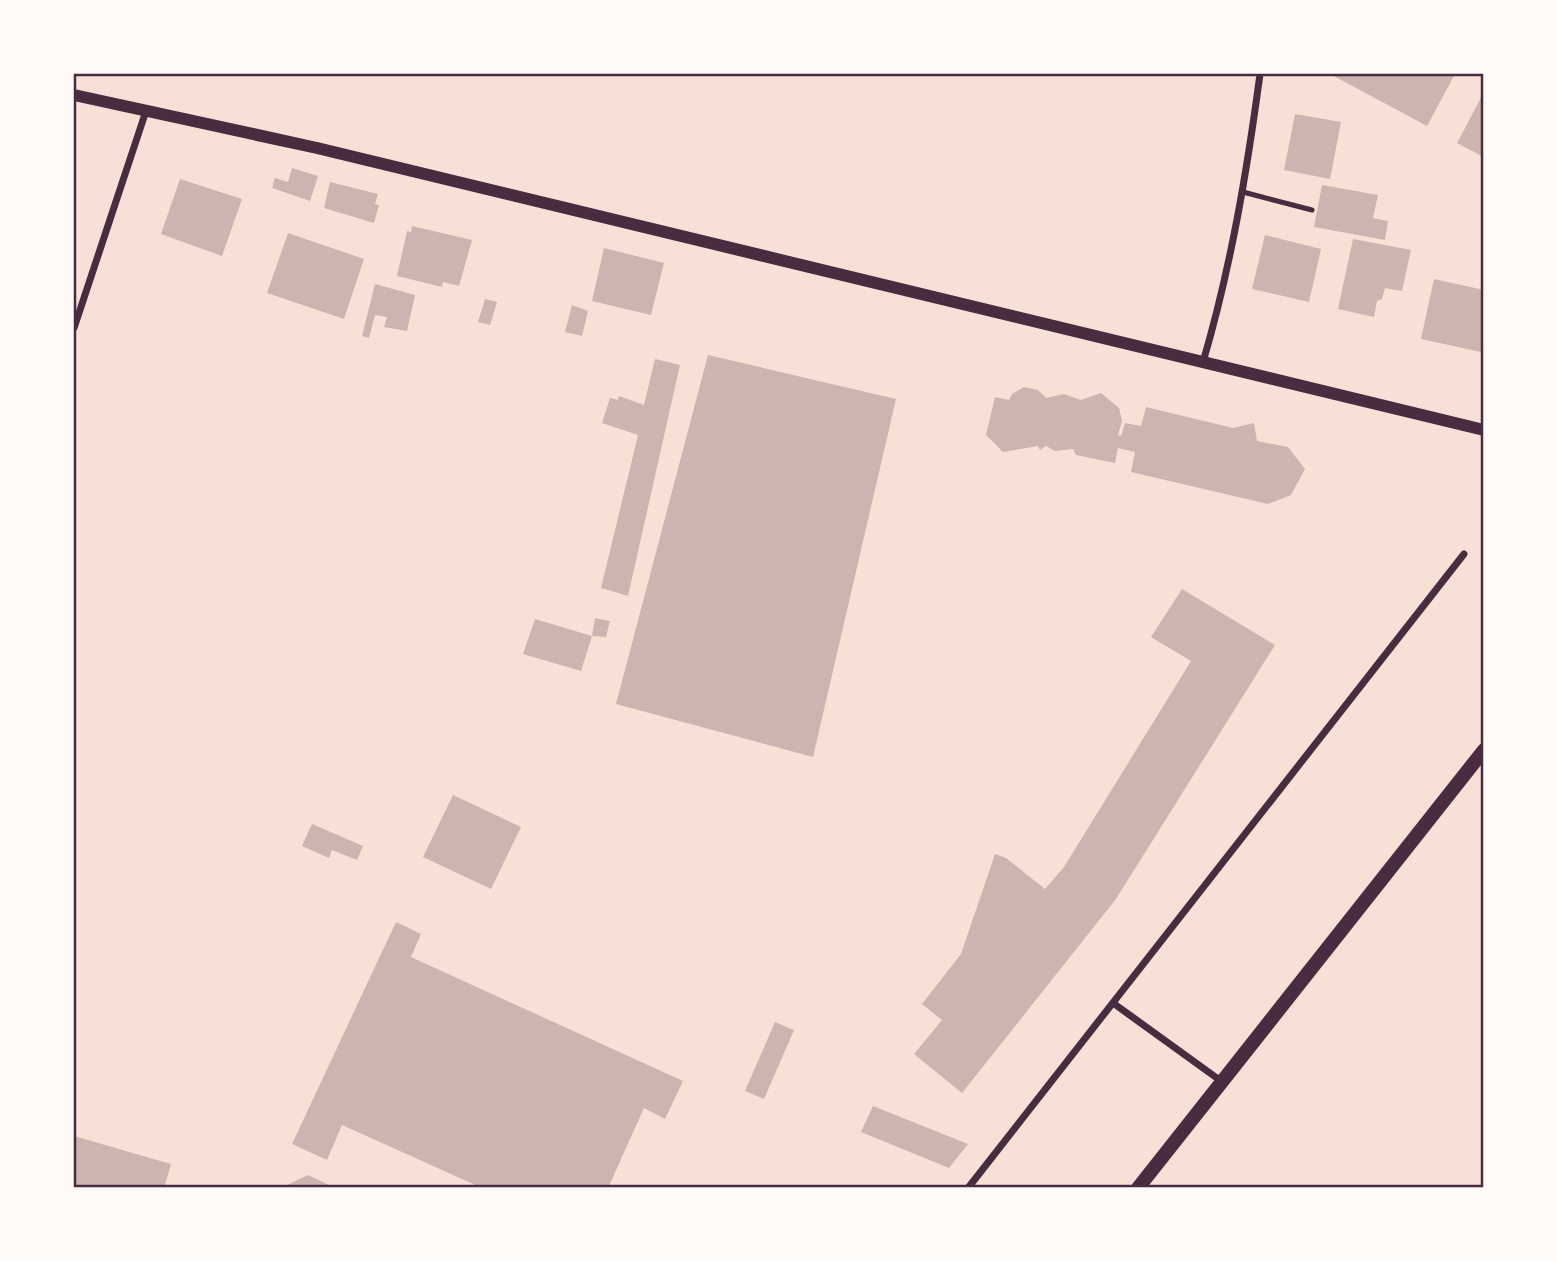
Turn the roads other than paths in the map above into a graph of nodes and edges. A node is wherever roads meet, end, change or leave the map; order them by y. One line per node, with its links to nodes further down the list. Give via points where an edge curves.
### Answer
1 (1260, 74): 4 (street)
2 (74, 95): 3 (street)
3 (146, 111): 6 (street); 7 (street)
4 (1243, 192): 5 (lane); 7 (street)
5 (1311, 210)
6 (74, 328)
7 (1203, 362): 8 (street)
8 (1483, 430)
9 (1464, 554): 11 (street)
10 (1483, 750): 12 (main road)
11 (1113, 1003): 12 (street); 13 (street)
12 (1221, 1081): 14 (main road)
13 (968, 1188)
14 (1138, 1188)

